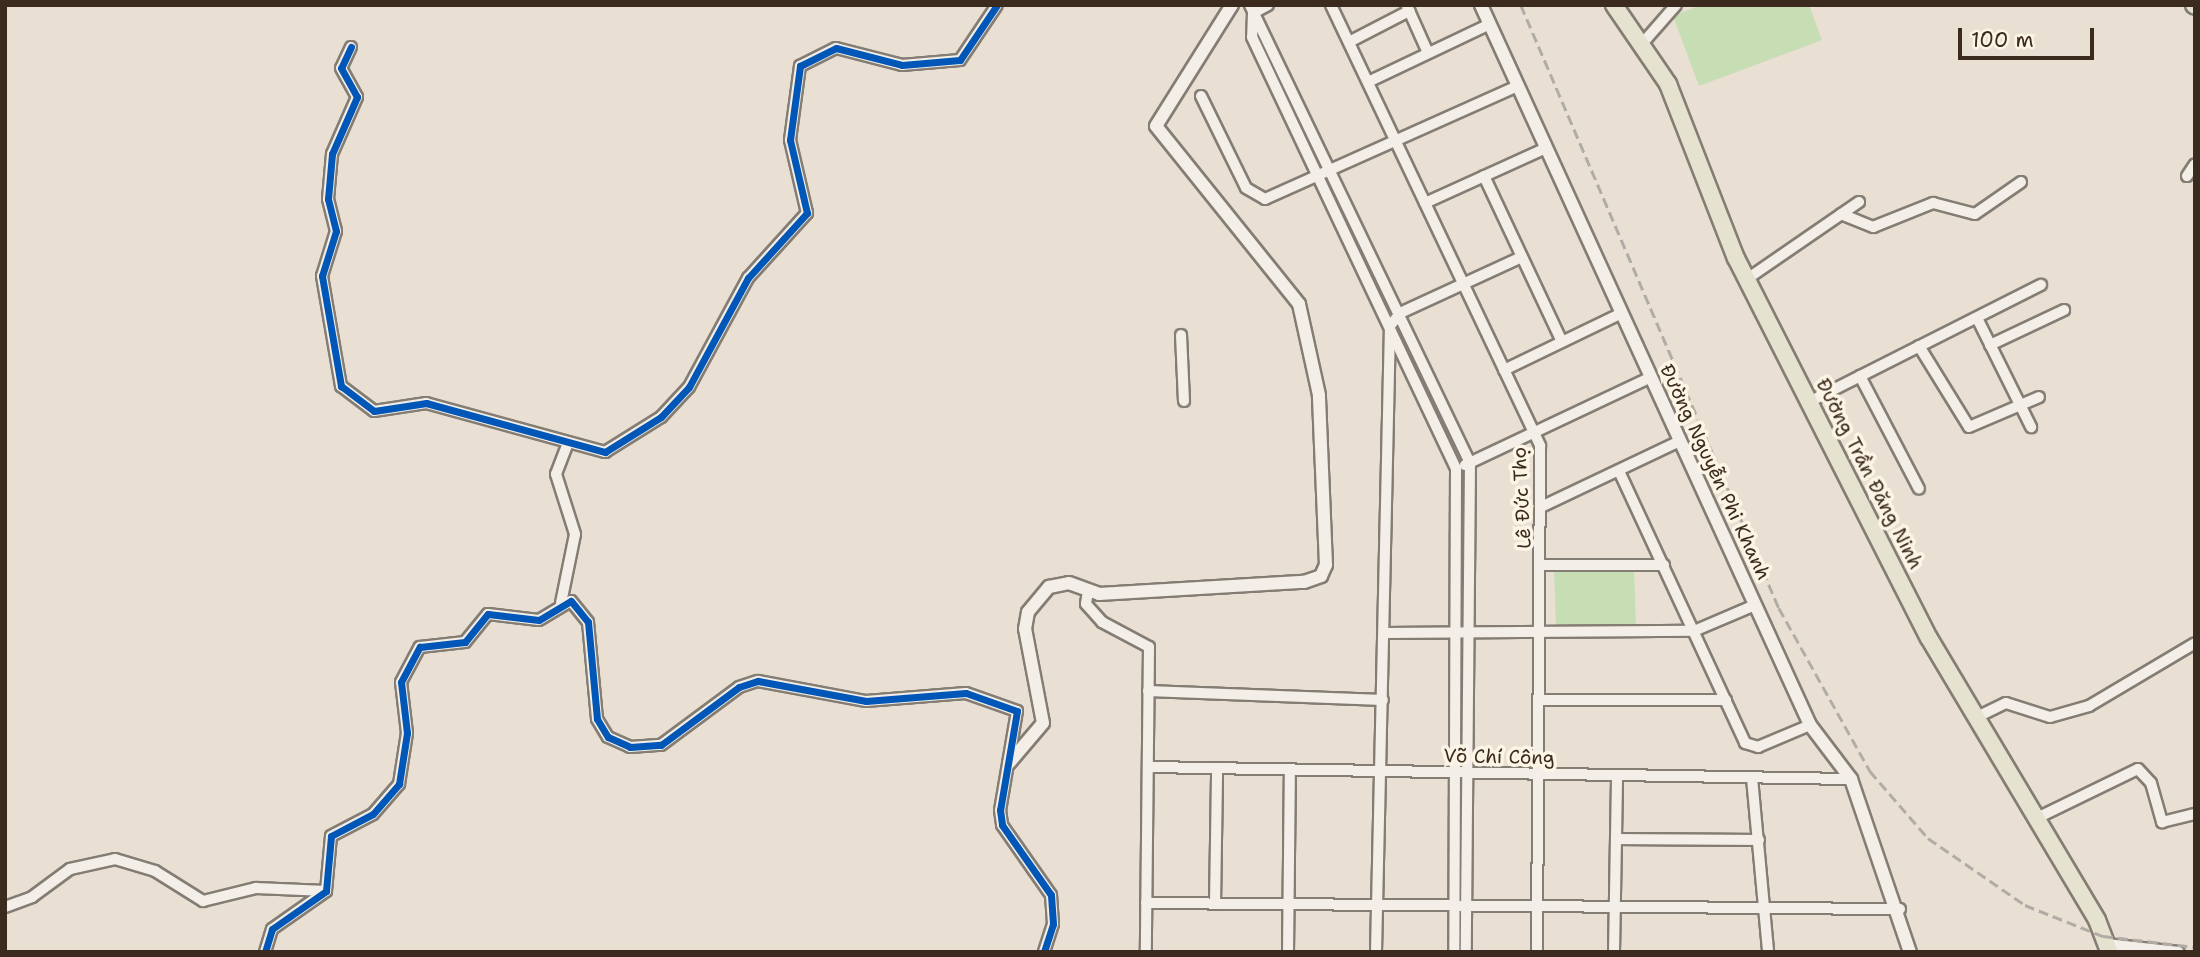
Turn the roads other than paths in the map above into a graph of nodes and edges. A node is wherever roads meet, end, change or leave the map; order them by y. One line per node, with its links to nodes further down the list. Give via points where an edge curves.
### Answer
1 (998, 5): 52 (street, via 960,60 902,65 836,48 800,66 790,139 808,199 805,217 748,278 689,387 661,417 613,450)
2 (1232, 5): 60 (street, via 1156,126 1299,304 1319,395 1326,565 1304,582)
3 (1268, 5): 9 (street)
4 (1331, 5): 11 (street, Lê Đức Thọ)
5 (1481, 5): 10 (street, Đường Nguyễn Phi Khanh)
6 (1614, 5): 12 (main road, Đường Trần Đăng Ninh)
7 (1676, 5): 12 (street)
8 (1407, 8): 11 (street); 14 (street)
9 (1251, 9): 21 (street); 24 (street, via 1252,37)
10 (1490, 24): 14 (street); 16 (street, Đường Nguyễn Phi Khanh)
11 (1349, 42): 15 (street, Lê Đức Thọ)
12 (1641, 45): 30 (main road, Đường Trần Đăng Ninh, via 1668,84)
13 (351, 47): 52 (street, via 341,68 357,97 332,154 328,199 336,231 322,276 341,386 374,411 426,403 497,418)
14 (1428, 53): 15 (street)
15 (1368, 82): 18 (street, Lê Đức Thọ)
16 (1518, 86): 18 (street); 19 (street, Đường Nguyễn Phi Khanh)
17 (1200, 96): 24 (street, via 1254,197 1272,198)
18 (1396, 143): 21 (street); 27 (street, Lê Đức Thọ)
19 (1546, 148): 22 (street); 35 (street, Đường Nguyễn Phi Khanh)
20 (2195, 164): 23 (street)
21 (1334, 173): 24 (street); 34 (street)
22 (1484, 176): 27 (street); 29 (street)
23 (2188, 176)
24 (1320, 179): 37 (street)
25 (2021, 182): 28 (street, via 1975,214 1933,203 1873,227)
26 (1859, 202): 28 (street)
27 (1425, 203): 32 (street, Lê Đức Thọ)
28 (1841, 214): 30 (street)
29 (1522, 257): 32 (street); 39 (street)
30 (1747, 279): 47 (main road, Đường Trần Đăng Ninh)
31 (2041, 285): 36 (street)
32 (1464, 286): 34 (street); 42 (street, Lê Đức Thọ)
33 (2064, 310): 40 (street)
34 (1401, 313): 37 (street); 53 (street)
35 (1622, 313): 39 (street); 44 (street, Đường Nguyễn Phi Khanh)
36 (1977, 318): 40 (street); 41 (street)
37 (1390, 327): 54 (street); 65 (street)
38 (1181, 335): 46 (street)
39 (1562, 342): 42 (street)
40 (1990, 345): 48 (street)
41 (1919, 346): 43 (street); 48 (street, via 1969,427)
42 (1504, 370): 50 (street, Lê Đức Thọ)
43 (1860, 376): 47 (street); 56 (street)
44 (1651, 377): 50 (street); 51 (street, Đường Nguyễn Phi Khanh)
45 (2039, 397): 48 (street)
46 (1184, 401)
47 (1809, 402): 73 (main road, Đường Trần Đăng Ninh, via 1929,638)
48 (2021, 406): 49 (street)
49 (2031, 427)
50 (1534, 433): 53 (street); 57 (street, Lê Đức Thọ)
51 (1680, 441): 55 (street); 62 (street, Đường Nguyễn Phi Khanh)
52 (568, 446): 61 (street, via 556,474 575,534)
53 (1469, 463): 54 (street); 64 (street)
54 (1456, 469): 66 (street)
55 (1619, 471): 57 (street); 59 (street)
56 (1919, 489)
57 (1543, 506): 58 (street, Lê Đức Thọ)
58 (1542, 565): 59 (street); 67 (street, Lê Đức Thọ)
59 (1664, 565): 63 (street)
60 (1088, 591): 69 (street, via 1086,604 1102,622 1149,647); 75 (street, via 1064,582 1049,587 1028,612 1027,649 1043,723)
61 (561, 603): 75 (street, via 571,601 588,622 597,719 608,737 630,747 661,745 739,687 758,681 866,701 966,693 1002,704 1021,717); 90 (street, via 539,621 488,614 465,642 420,647 401,682 407,733 403,774 373,814 331,836)
62 (1755, 605): 63 (street); 74 (street, Đường Nguyễn Phi Khanh)
63 (1694, 631): 67 (street); 72 (street)
64 (1471, 632): 66 (street); 67 (street); 81 (street)
65 (1385, 633): 66 (street); 70 (street)
66 (1454, 633): 80 (street)
67 (1540, 633): 71 (street, Lê Đức Thọ)
68 (2195, 643): 73 (street, via 2089,706 2050,717 2006,704)
69 (1148, 691): 70 (street); 76 (street)
70 (1383, 700): 79 (street)
71 (1540, 700): 72 (street); 82 (street, Lê Đức Thọ)
72 (1726, 700): 74 (street, via 1751,748)
73 (1977, 717): 87 (main road, Đường Trần Đăng Ninh)
74 (1810, 725): 85 (street, Đường Nguyễn Phi Khanh)
75 (1009, 763): 104 (street, via 1002,825 1051,895 1053,925)
76 (1147, 767): 77 (street, Võ Chí Công); 91 (street)
77 (1217, 770): 78 (street, Võ Chí Công); 92 (street)
78 (1290, 771): 79 (street, Võ Chí Công); 93 (street)
79 (1380, 772): 80 (street, Võ Chí Công); 94 (street)
80 (1455, 773): 81 (street, Võ Chí Công); 95 (street)
81 (1469, 774): 82 (street, Võ Chí Công); 96 (street)
82 (1540, 776): 83 (street, Võ Chí Công); 97 (street, Lê Đức Thọ)
83 (1617, 776): 84 (street, Võ Chí Công); 88 (street)
84 (1752, 778): 85 (street, Võ Chí Công); 89 (street)
85 (1851, 779): 101 (street, Đường Nguyễn Phi Khanh)
86 (2195, 814): 87 (street, via 2162,822 2151,783 2138,769)
87 (2037, 818): 102 (main road, Đường Trần Đăng Ninh)
88 (1616, 839): 89 (street); 98 (street)
89 (1759, 841): 100 (street)
90 (326, 891): 99 (street, via 256,888 203,901 155,871 115,859 70,869 32,897); 103 (street, via 272,929)
91 (1146, 903): 92 (street); 105 (street)
92 (1215, 904): 93 (street)
93 (1288, 904): 94 (street); 106 (street)
94 (1376, 905): 95 (street); 107 (street)
95 (1454, 906): 96 (street); 108 (street)
96 (1467, 906): 97 (street); 109 (street)
97 (1538, 906): 98 (street); 110 (street, Lê Đức Thọ)
98 (1615, 906): 100 (street); 111 (street)
99 (5, 907)
100 (1768, 908): 101 (street); 112 (street)
101 (1900, 909): 113 (street, Đường Nguyễn Phi Khanh)
102 (2108, 948): 114 (street)
103 (265, 952)
104 (1044, 952)
105 (1146, 952)
106 (1288, 952)
107 (1376, 952)
108 (1454, 952)
109 (1466, 952)
110 (1537, 952)
111 (1614, 952)
112 (1768, 952)
113 (1910, 952)
114 (2179, 952)

